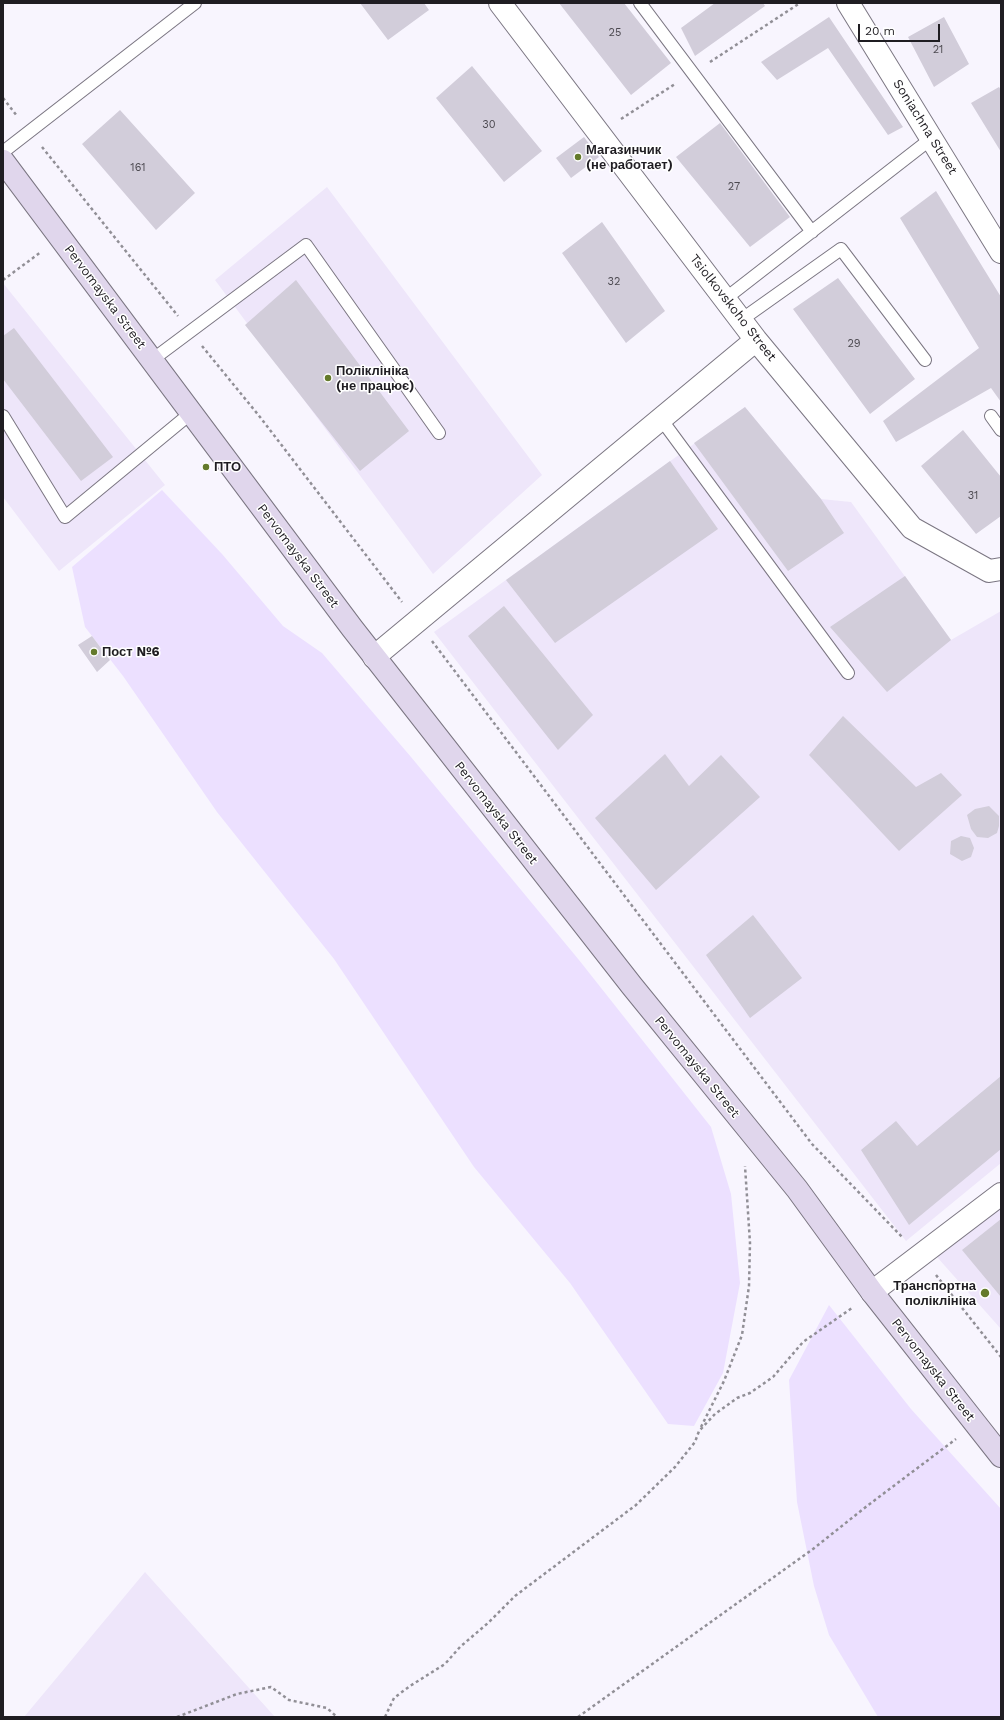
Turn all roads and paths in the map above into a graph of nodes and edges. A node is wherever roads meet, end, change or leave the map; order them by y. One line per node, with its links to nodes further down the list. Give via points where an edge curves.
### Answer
1 (195, 3): 6 (lane)
2 (500, 3): 12 (street, Tsiolkovskoho Street)
3 (640, 3): 8 (lane)
4 (848, 3): 5 (street, Soniachna Street)
5 (932, 138): 8 (lane); 10 (street, Soniachna Street)
6 (3, 152)
7 (3, 161): 9 (street, Pervomayska Street)
8 (812, 232): 12 (lane)
9 (60, 237): 11 (path); 15 (street, Pervomayska Street)
10 (1001, 252)
11 (3, 280)
12 (725, 299): 13 (street, Tsiolkovskoho Street)
13 (741, 320): 14 (street, Tsiolkovskoho Street); 16 (lane, via 841,249)
14 (756, 340): 20 (street); 23 (street, Tsiolkovskoho Street, via 912,528 990,571)
15 (152, 360): 17 (street, Pervomayska Street); 22 (lane, via 306,245)
16 (925, 360)
17 (191, 413): 18 (lane, via 65,517); 24 (street, Pervomayska Street)
18 (3, 416)
19 (991, 416): 21 (lane)
20 (661, 420): 24 (street); 25 (lane)
21 (1001, 430)
22 (439, 433)
23 (1001, 569)
24 (374, 657): 28 (street, Pervomayska Street, via 632,986 796,1189)
25 (848, 673)
26 (744, 1160): 30 (path, via 750,1243 749,1286 742,1335 724,1382)
27 (1001, 1194): 28 (street)
28 (872, 1292): 29 (street, Pervomayska Street); 30 (path, via 803,1342 773,1377 714,1414)
29 (976, 1424): 31 (street, Pervomayska Street); 35 (path, via 813,1549)
30 (699, 1431): 34 (path, via 695,1442 675,1468 636,1505 516,1596 445,1664 394,1698)
31 (1001, 1456)
32 (177, 1717): 33 (path, via 237,1694 271,1687 289,1700 327,1708)
33 (337, 1717)
34 (385, 1717)
35 (578, 1717)

